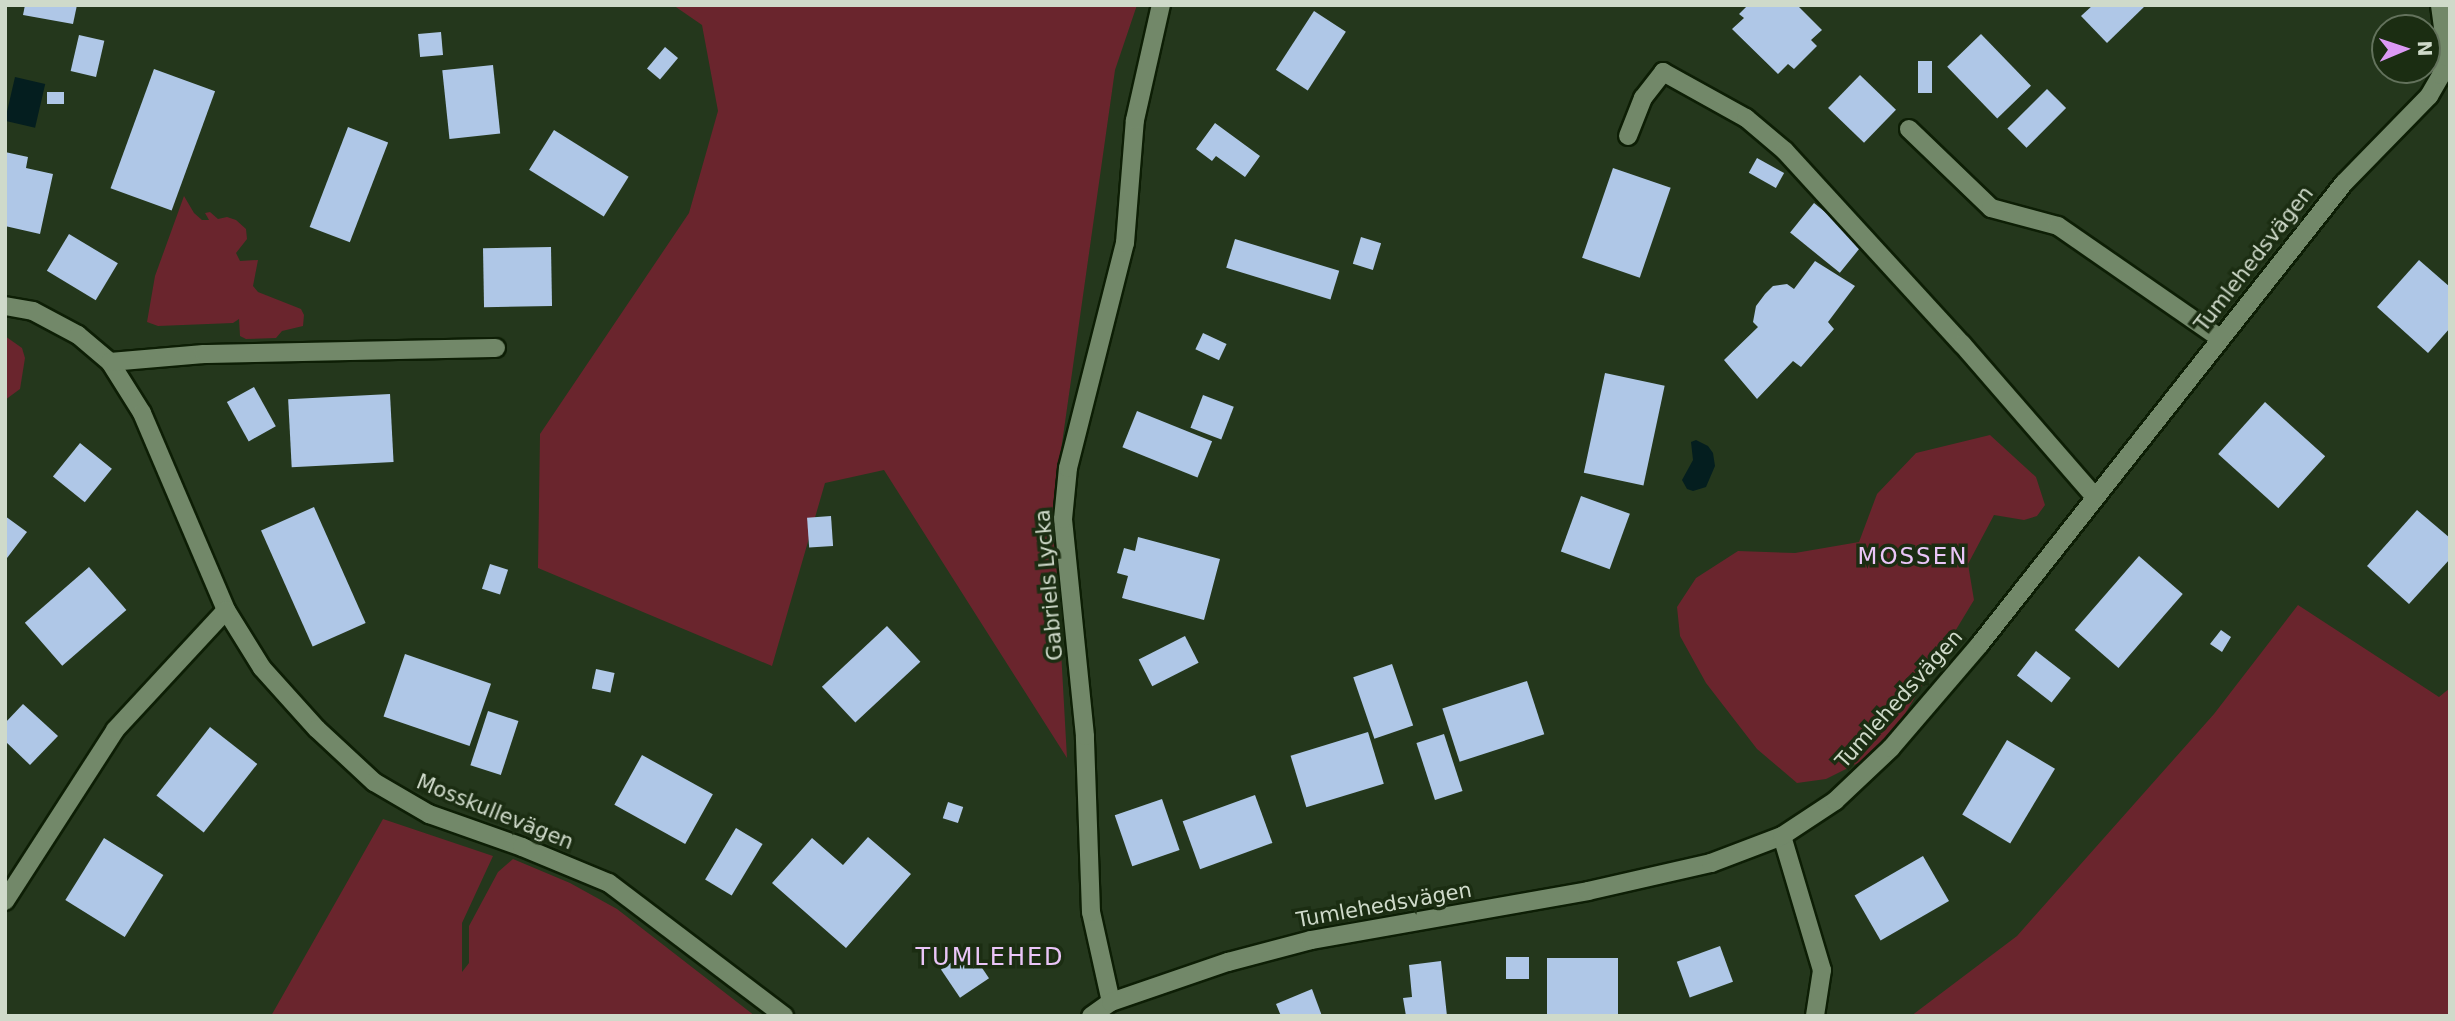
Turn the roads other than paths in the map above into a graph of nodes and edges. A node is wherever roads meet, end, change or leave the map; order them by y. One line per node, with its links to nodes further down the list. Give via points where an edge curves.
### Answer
1 (1161, 5): 14 (street, Gabriels Lycka, via 1135,120 1125,243 1068,468 1063,519 1086,736 1091,912)
2 (2440, 5): 3 (street, Tumlehedsvägen)
3 (2448, 57): 7 (street, Tumlehedsvägen, via 2429,96 2344,183)
4 (1909, 129): 7 (street, via 1991,208 2058,226)
5 (1628, 136): 10 (street, via 1643,98 1663,72 1746,118 1786,151)
6 (5, 306): 9 (street, Mosskullevägen, via 33,311 78,335)
7 (2220, 338): 10 (street, Tumlehedsvägen)
8 (496, 348): 9 (street, via 218,353)
9 (110, 362): 11 (street, Mosskullevägen, via 142,413)
10 (2095, 497): 12 (street, Tumlehedsvägen, via 1891,748 1835,801)
11 (226, 610): 13 (street, via 115,730); 15 (street, Mosskullevägen, via 262,668 317,729 374,782 429,814 610,883)
12 (1782, 836): 14 (street, Tumlehedsvägen, via 1711,863 1612,886 1311,940 1228,962); 17 (street, via 1822,970)
13 (5, 901)
14 (1111, 1002): 16 (street, Tumlehedsvägen)
15 (784, 1016)
16 (1091, 1016)
17 (1815, 1016)

